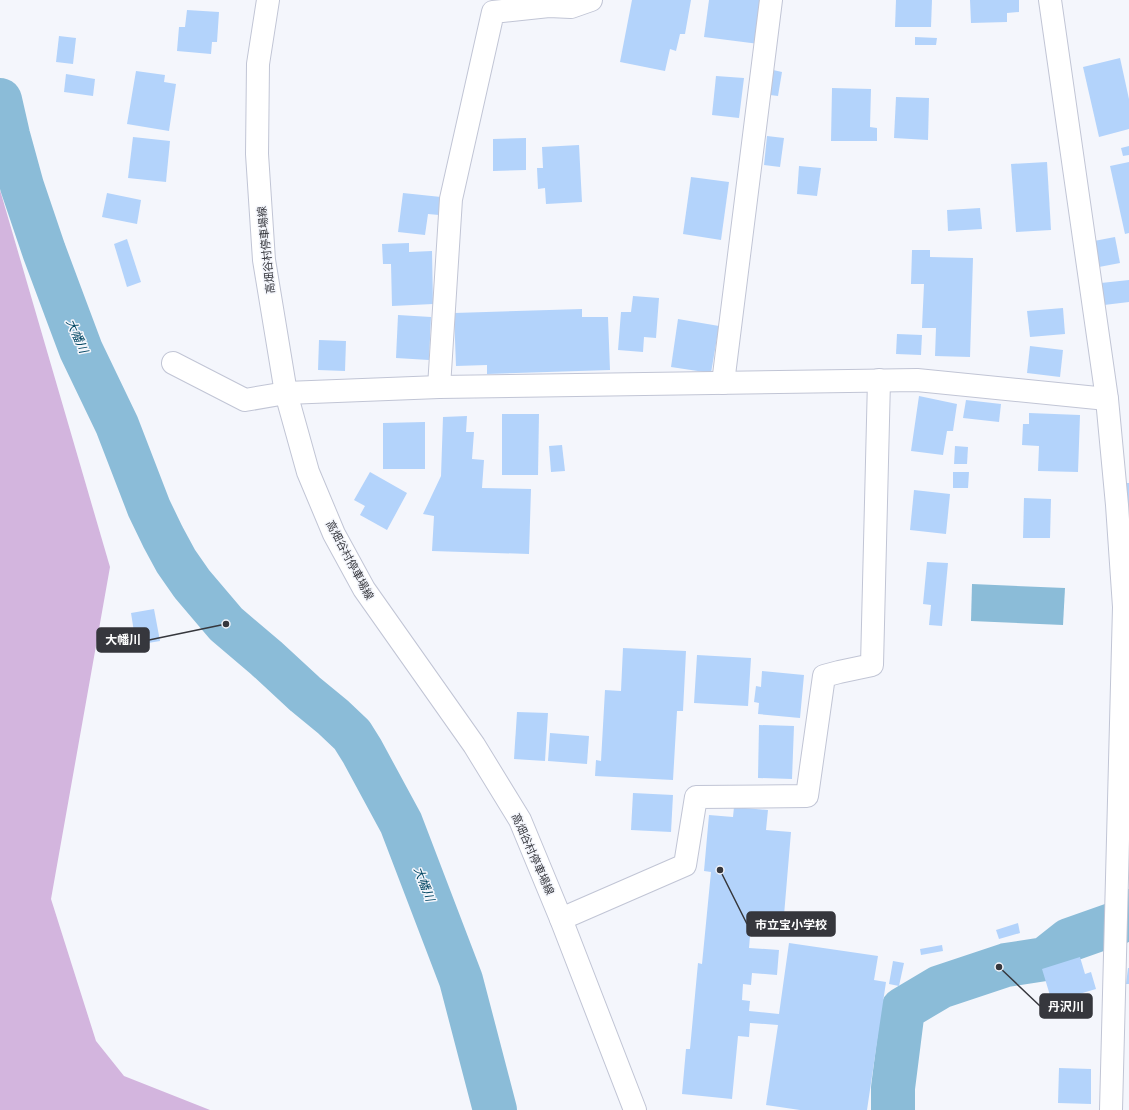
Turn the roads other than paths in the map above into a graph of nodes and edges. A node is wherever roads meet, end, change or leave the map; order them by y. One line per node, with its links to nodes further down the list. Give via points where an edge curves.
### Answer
1 (268, 0): 9 (street, 高畑谷村停車場線, via 258,64 257,154 264,260)
2 (591, 0): 8 (street, via 571,7 549,6 493,12 451,199)
3 (771, 0): 7 (street)
4 (1050, 0): 10 (street)
5 (173, 363): 9 (street, via 245,400)
6 (879, 380): 7 (street); 10 (street, via 917,380); 11 (street, via 872,665 824,676 807,796 696,797 686,865)
7 (723, 383): 8 (street)
8 (439, 387): 9 (street)
9 (286, 394): 11 (street, 高畑谷村停車場線, via 308,472 334,534 364,589 474,744 520,820)
10 (1107, 399): 12 (street, via 1124,607)
11 (561, 919): 13 (street, 高畑谷村停車場線)
12 (1122, 937): 14 (street)
13 (635, 1110)
14 (1111, 1110)

